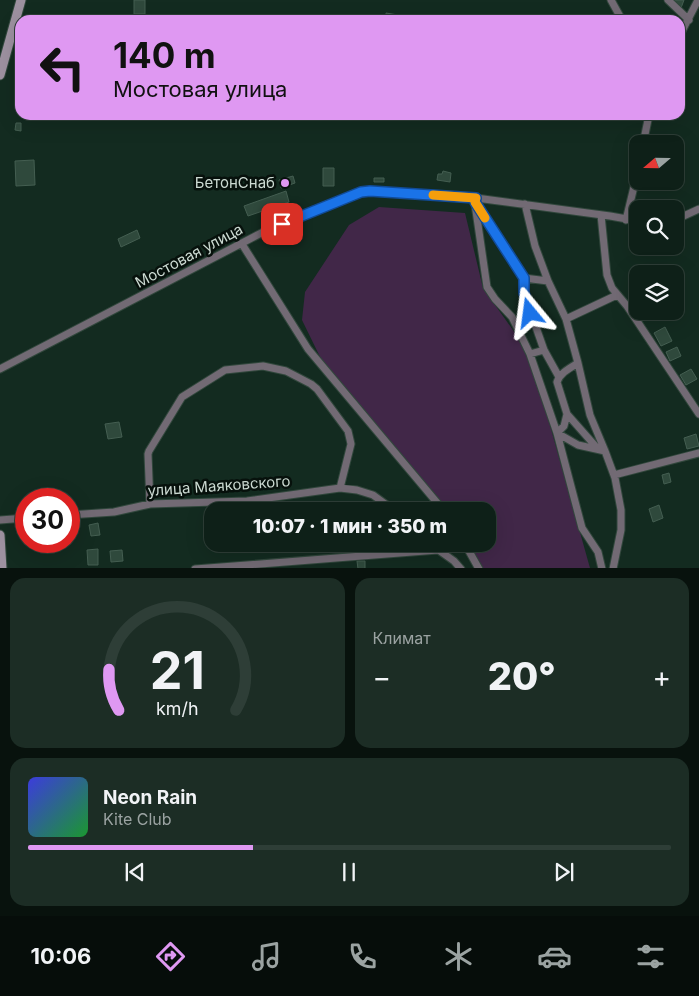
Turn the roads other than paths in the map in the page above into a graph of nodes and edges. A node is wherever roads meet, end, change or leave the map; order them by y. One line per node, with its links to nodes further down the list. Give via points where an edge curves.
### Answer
1 (21, 0): 5 (main road)
2 (612, 0): 6 (street)
3 (668, 0): 7 (street)
4 (698, 0): 9 (street)
5 (17, 15)
6 (620, 15)
7 (684, 15)
8 (685, 16): 9 (street)
9 (689, 20): 11 (street)
10 (15, 21): 12 (main road)
11 (685, 27)
12 (0, 75)
13 (648, 120): 14 (street)
14 (645, 135)
15 (633, 190): 21 (street)
16 (476, 200): 17 (street, Мостовая улица); 23 (street, Мостовая улица, via 361,192 269,229); 24 (street); 29 (street, via 487,287 512,317)
17 (525, 204): 19 (street, Мостовая улица); 25 (street)
18 (699, 209): 20 (street)
19 (601, 215): 21 (street, Мостовая улица); 26 (street, via 607,275)
20 (684, 216)
21 (626, 220): 22 (street, Мостовая улица)
22 (629, 220)
23 (242, 244): 31 (street, Мостовая улица); 41 (street, via 308,349)
24 (524, 278): 25 (street); 28 (street, via 524,293)
25 (548, 281): 27 (street)
26 (617, 295): 27 (street); 34 (street)
27 (566, 319): 30 (street)
28 (544, 350): 29 (street); 32 (street)
29 (530, 354): 35 (street)
30 (578, 363): 32 (street); 36 (street)
31 (0, 369)
32 (559, 377): 33 (street, via 557,382)
33 (568, 414): 35 (street, via 564,426); 36 (street)
34 (699, 414)
35 (557, 433): 36 (street, via 578,444); 54 (street, via 582,528 598,552)
36 (602, 450): 38 (street)
37 (699, 453): 38 (street)
38 (614, 475): 55 (street, via 622,521)
39 (340, 488): 40 (street, улица Маяковского, via 366,492); 42 (street, улица Маяковского, via 248,501); 42 (street, via 351,444 348,431 311,384 286,371 269,366 251,366 225,370 180,399 148,454)
40 (383, 502)
41 (436, 502)
42 (150, 504): 43 (street, улица Маяковского, via 114,512)
43 (80, 514)
44 (15, 519): 45 (street)
45 (0, 520)
46 (0, 535): 50 (main road)
47 (411, 552): 51 (street)
48 (441, 552): 52 (street)
49 (470, 552): 53 (street)
50 (2, 568)
51 (195, 568)
52 (461, 568)
53 (479, 568)
54 (602, 568)
55 (613, 568)

